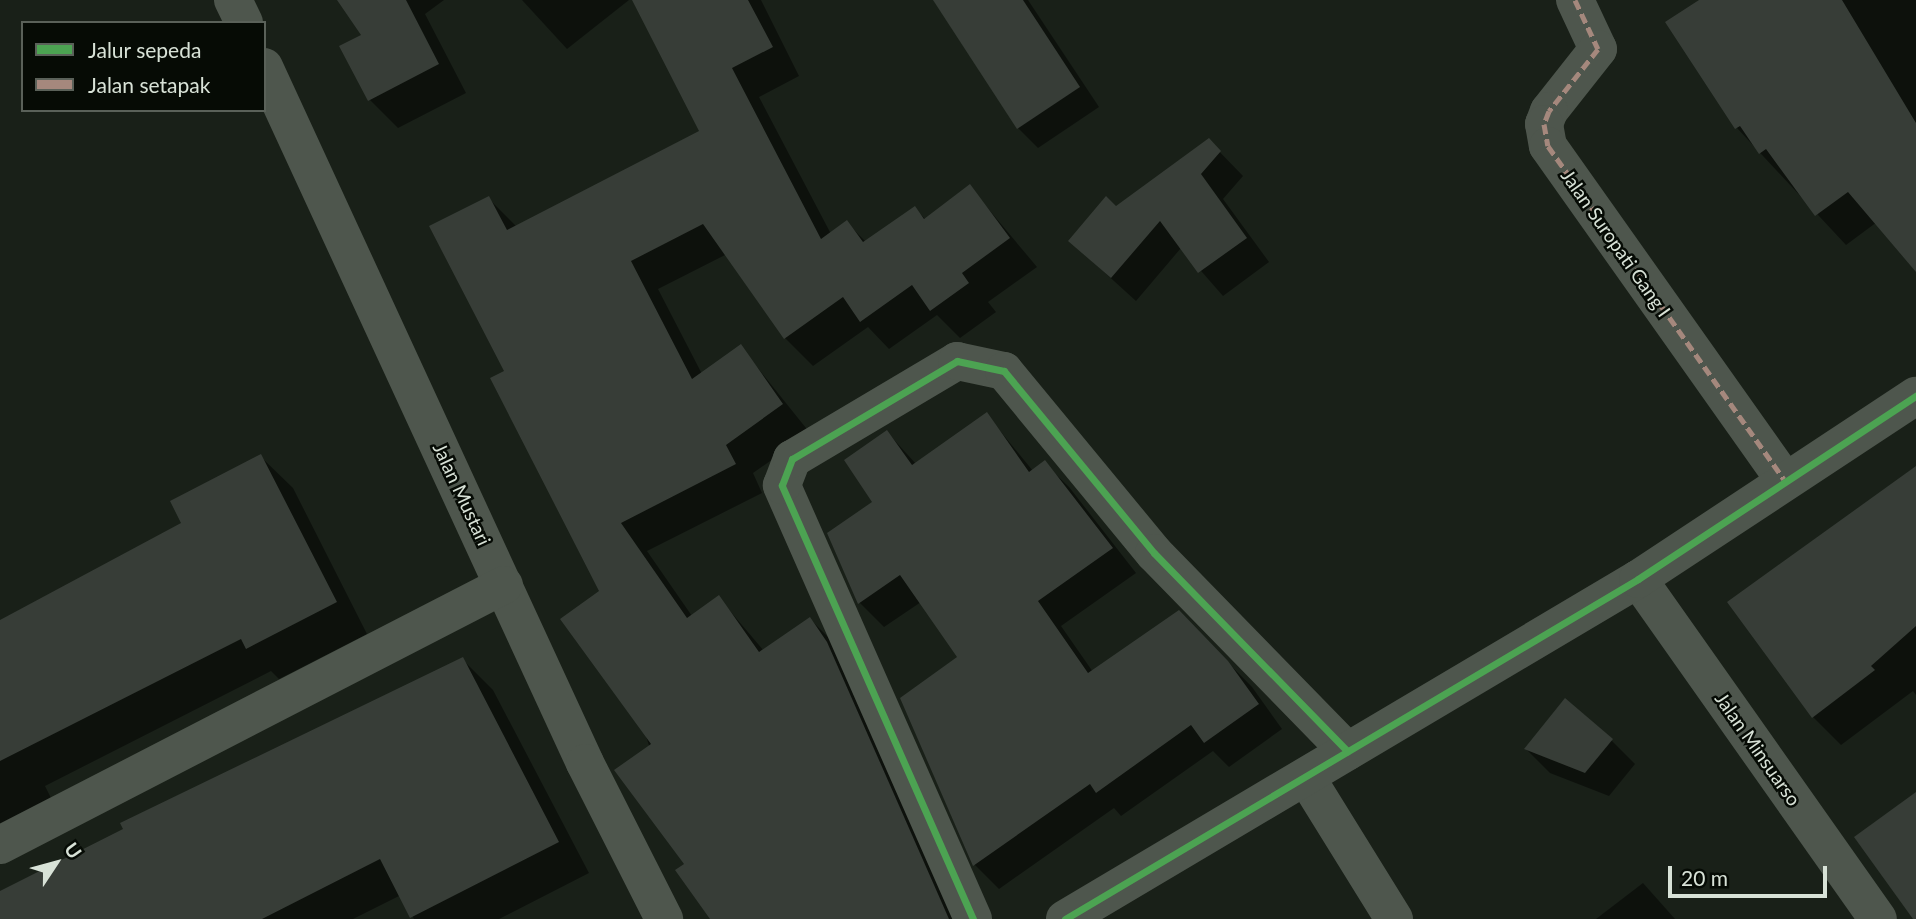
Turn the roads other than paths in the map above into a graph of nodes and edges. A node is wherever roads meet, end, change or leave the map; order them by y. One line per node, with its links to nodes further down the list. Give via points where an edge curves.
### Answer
1 (233, 0): 3 (street)
2 (1575, 0): 6 (street, Jalan Suropati Gang I, via 1598,49 1549,111 1548,146)
3 (243, 21)
4 (266, 71): 8 (street, Jalan Mustari)
5 (1916, 396): 6 (street)
6 (1784, 479): 7 (street)
7 (1638, 579): 9 (street); 16 (street, Jalan Minsuarso)
8 (504, 585): 11 (street); 12 (street, Jalan Mustari)
9 (1347, 751): 10 (street); 13 (street, via 1154,553 1004,371 957,361 792,458 782,485)
10 (1306, 777): 14 (street); 15 (street)
11 (0, 845)
12 (664, 919)
13 (973, 919)
14 (1065, 919)
15 (1394, 919)
16 (1878, 919)

